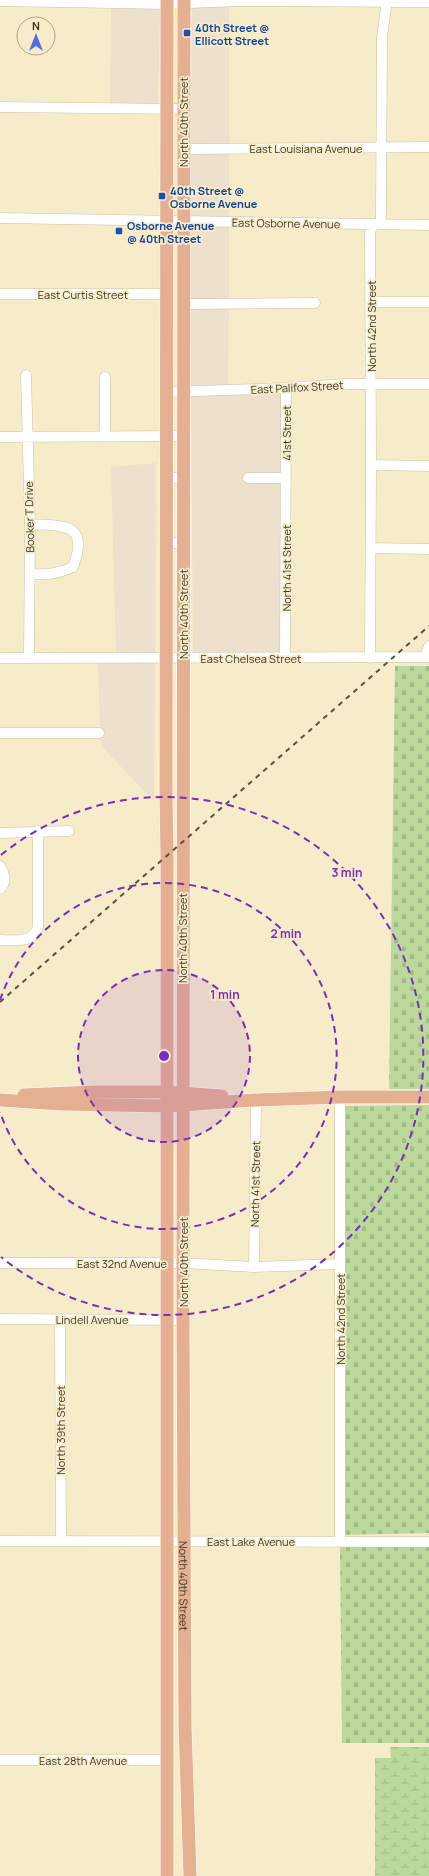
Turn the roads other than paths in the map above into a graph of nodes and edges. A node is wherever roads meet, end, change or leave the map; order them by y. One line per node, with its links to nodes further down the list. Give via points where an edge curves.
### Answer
1 (0, 1): 2 (street)
2 (58, 1): 4 (street)
3 (387, 1): 5 (street); 6 (street); 10 (street, North 42nd Street, via 382,38)
4 (167, 2): 5 (street); 8 (main road, North 40th Street)
5 (184, 2): 9 (main road, North 40th Street)
6 (429, 2)
7 (0, 107): 8 (street)
8 (166, 108): 9 (street); 14 (main road, North 40th Street)
9 (183, 109): 12 (main road, North 40th Street)
10 (382, 147): 11 (street, East Louisiana Avenue); 12 (street, East Louisiana Avenue); 16 (street, North 42nd Street, via 381,218)
11 (429, 147)
12 (183, 149): 15 (main road, North 40th Street)
13 (0, 218): 14 (street, East Osborne Avenue)
14 (166, 220): 15 (street, East Osborne Avenue); 19 (main road, North 40th Street)
15 (183, 221): 16 (street, East Osborne Avenue); 22 (main road, North 40th Street)
16 (375, 225): 17 (street, East Osborne Avenue); 20 (street, North 42nd Street, via 371,228 370,234)
17 (429, 225)
18 (0, 294): 19 (street, East Curtis Street)
19 (166, 294): 29 (main road, North 40th Street)
20 (371, 302): 21 (street); 26 (street, North 42nd Street)
21 (429, 302)
22 (183, 304): 23 (street); 30 (main road, North 40th Street)
23 (315, 304)
24 (26, 375): 35 (street, Booker T Drive)
25 (105, 377): 31 (street)
26 (371, 384): 27 (street, East Palifox Street); 28 (street, East Palifox Street); 36 (street, North 42nd Street)
27 (429, 384)
28 (286, 388): 30 (street, East Palifox Street); 41 (street, 41st Street)
29 (166, 392): 30 (street, East Palifox Street); 32 (main road, North 40th Street)
30 (183, 392): 33 (main road, North 40th Street)
31 (105, 436): 32 (street); 35 (street)
32 (166, 436): 33 (street); 38 (main road, North 40th Street)
33 (183, 436): 39 (main road, North 40th Street)
34 (0, 437): 35 (street)
35 (28, 438): 42 (street, Booker T Drive)
36 (371, 465): 37 (street); 45 (street, North 42nd Street)
37 (429, 466)
38 (166, 478): 39 (street); 43 (main road, North 40th Street)
39 (183, 478): 44 (main road, North 40th Street)
40 (248, 478): 41 (street)
41 (286, 478): 53 (street, North 41st Street)
42 (30, 524): 47 (street, Booker T Drive); 47 (street, via 66,526 74,532 79,542 73,567 49,575)
43 (166, 543): 44 (street); 55 (main road, North 40th Street)
44 (183, 543): 52 (main road, North 40th Street)
45 (371, 548): 46 (street); 54 (street, North 42nd Street)
46 (429, 548)
47 (30, 574): 51 (street, Booker T Drive)
48 (429, 646): 49 (street)
49 (427, 657): 54 (street, East Chelsea Street)
50 (0, 658): 51 (street, East Chelsea Street)
51 (29, 658): 55 (street, East Chelsea Street)
52 (183, 658): 53 (street, East Chelsea Street); 55 (street, East Chelsea Street); 59 (main road, North 40th Street)
53 (285, 658): 54 (street, East Chelsea Street)
54 (370, 658)
55 (166, 659): 58 (main road, North 40th Street)
56 (0, 733): 57 (street)
57 (98, 733)
58 (166, 796): 59 (street); 66 (main road, North 40th Street)
59 (183, 796): 67 (main road, North 40th Street)
60 (38, 831): 61 (street); 62 (street); 65 (street, via 38,926 33,937 28,940)
61 (70, 831)
62 (0, 833)
63 (0, 866): 64 (street, via 5,875)
64 (0, 889)
65 (0, 940)
66 (166, 951): 67 (street); 68 (main road, North 40th Street)
67 (182, 951): 72 (main road, North 40th Street)
68 (166, 1092): 71 (main road, via 94,1092); 72 (main road); 74 (main road, North 40th Street)
69 (340, 1097): 70 (main road); 73 (main road); 78 (street, North 42nd Street)
70 (429, 1097)
71 (0, 1098): 74 (main road, via 61,1104)
72 (183, 1099): 73 (main road); 74 (main road); 77 (main road, North 40th Street)
73 (256, 1100): 79 (street, North 41st Street)
74 (166, 1106): 75 (main road, North 40th Street)
75 (166, 1262): 76 (street, East 32nd Avenue); 77 (street, East 32nd Avenue); 82 (main road, North 40th Street)
76 (0, 1263)
77 (183, 1263): 79 (street, East 32nd Avenue); 83 (main road, North 40th Street)
78 (340, 1264): 79 (street, East 32nd Avenue); 90 (street, North 42nd Street)
79 (254, 1267)
80 (0, 1319): 81 (street, Lindell Avenue)
81 (60, 1319): 82 (street, Lindell Avenue); 87 (street, North 39th Street)
82 (166, 1320): 83 (street, Lindell Avenue); 84 (main road, North 40th Street)
83 (183, 1320): 85 (main road, North 40th Street)
84 (167, 1429): 85 (street); 88 (main road, North 40th Street)
85 (184, 1429): 89 (main road, North 40th Street)
86 (0, 1541): 87 (street, East Lake Avenue)
87 (61, 1541): 88 (street, East Lake Avenue)
88 (168, 1541): 89 (street, East Lake Avenue); 92 (main road, North 40th Street)
89 (184, 1541): 90 (street, East Lake Avenue); 93 (main road, North 40th Street)
90 (340, 1541): 91 (street, East Lake Avenue)
91 (429, 1542)
92 (167, 1680): 93 (street); 95 (main road, North 40th Street)
93 (185, 1680): 96 (main road, North 40th Street)
94 (0, 1760): 95 (street, East 28th Avenue)
95 (167, 1760): 97 (main road, North 40th Street)
96 (190, 1846): 98 (main road, North 40th Street); 99 (main road)
97 (167, 1876)
98 (190, 1876)
99 (198, 1876)

